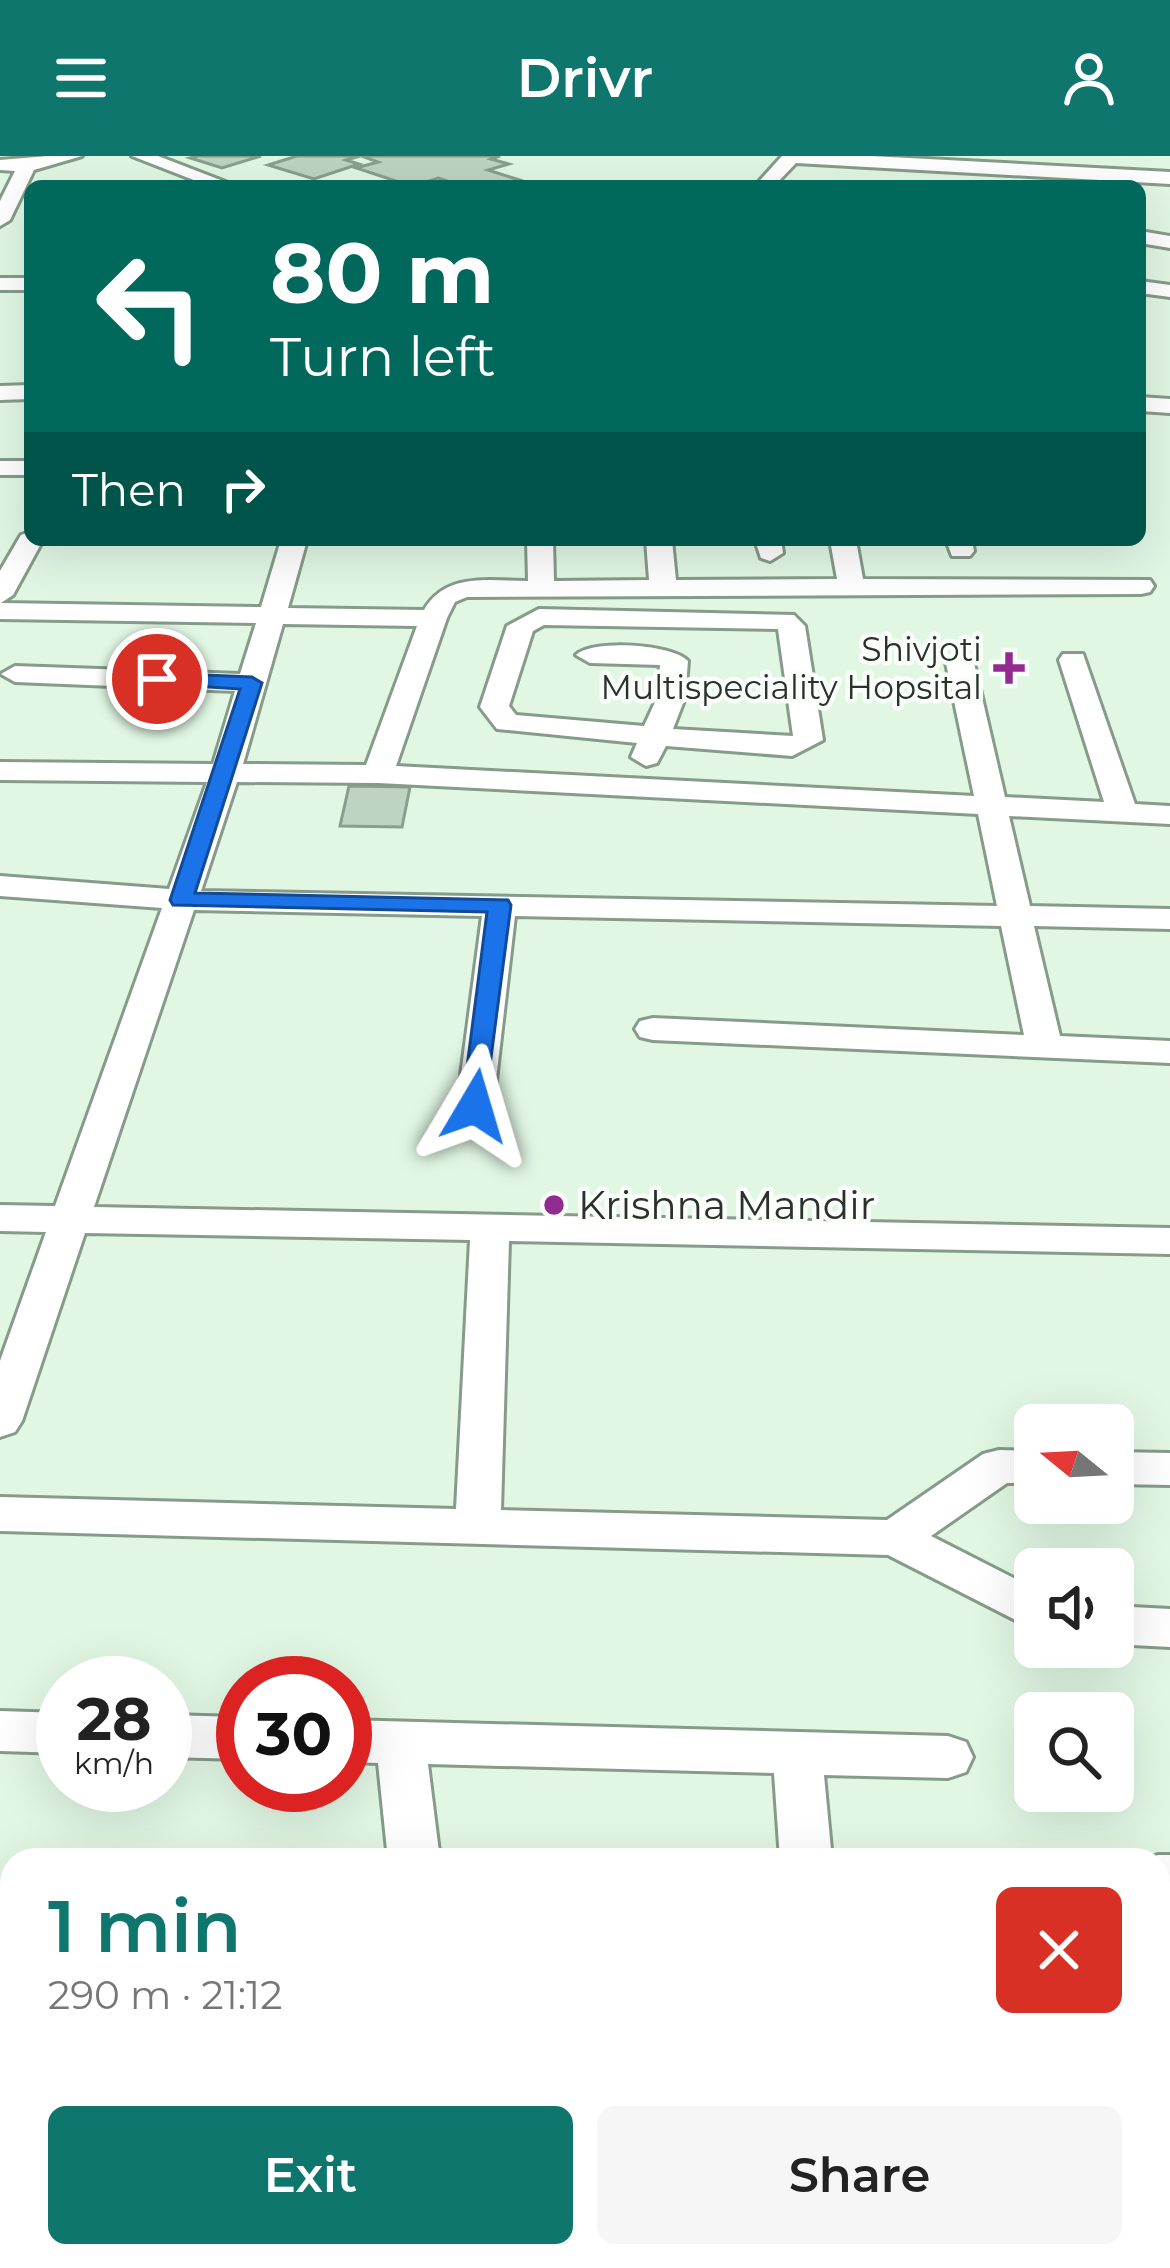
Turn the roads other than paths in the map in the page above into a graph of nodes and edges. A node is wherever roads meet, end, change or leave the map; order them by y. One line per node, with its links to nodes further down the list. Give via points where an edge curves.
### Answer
1 (73, 156): 5 (street)
2 (141, 156): 7 (street)
3 (791, 156): 6 (street); 8 (street)
4 (0, 165): 5 (street)
5 (27, 166): 9 (street)
6 (1170, 178)
7 (210, 180)
8 (769, 180)
9 (0, 220)
10 (27, 546): 19 (street)
11 (292, 546): 21 (street)
12 (540, 546): 18 (street)
13 (658, 546): 15 (street)
14 (844, 546): 16 (street)
15 (650, 585): 16 (street); 18 (street); 23 (street)
16 (851, 586): 17 (street)
17 (1141, 586)
18 (541, 587): 22 (street, via 454,592)
19 (0, 595)
20 (0, 611): 21 (street)
21 (271, 618): 22 (street); 28 (street)
22 (433, 618): 32 (street)
23 (637, 618): 29 (street, via 525,622 494,707 518,726); 29 (street, via 784,621 810,733 792,747)
24 (590, 655): 29 (street, via 674,661)
25 (1073, 660): 35 (street)
26 (960, 663): 34 (street)
27 (15, 674): 28 (street)
28 (252, 683): 31 (street)
29 (656, 736): 33 (street)
30 (0, 771): 31 (street)
31 (226, 771): 32 (street); 38 (street)
32 (379, 774): 33 (street)
33 (633, 786): 34 (street)
34 (992, 808): 35 (street); 40 (street)
35 (1123, 813): 36 (street)
36 (1170, 815)
37 (0, 886): 38 (street)
38 (182, 900): 39 (street); 47 (street)
39 (500, 905): 40 (street); 45 (street)
40 (1015, 916): 41 (street); 43 (street)
41 (1170, 919)
42 (653, 1029): 43 (street)
43 (1044, 1046): 44 (street)
44 (1170, 1052)
45 (475, 1106)
46 (0, 1217): 47 (street)
47 (69, 1221): 48 (street); 50 (street)
48 (490, 1229): 49 (street); 55 (street)
49 (1170, 1241)
50 (0, 1421)
51 (1014, 1466): 56 (street, via 999,1466)
52 (1134, 1468): 53 (street)
53 (1170, 1469)
54 (0, 1514): 55 (street)
55 (478, 1527): 56 (street)
56 (895, 1538): 57 (street)
57 (1014, 1600)
58 (1134, 1626): 59 (street)
59 (1170, 1628)
60 (0, 1731): 61 (street)
61 (36, 1732)
62 (372, 1741): 63 (street)
63 (401, 1742): 64 (street); 66 (street)
64 (797, 1753): 65 (street); 67 (street)
65 (947, 1757)
66 (413, 1848)
67 (805, 1848)

